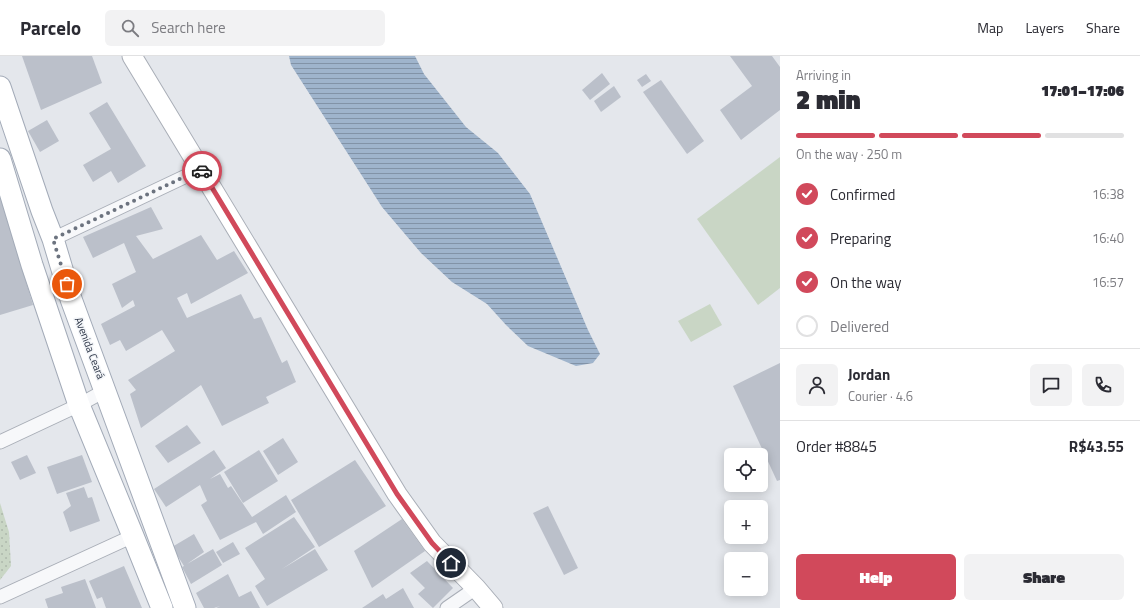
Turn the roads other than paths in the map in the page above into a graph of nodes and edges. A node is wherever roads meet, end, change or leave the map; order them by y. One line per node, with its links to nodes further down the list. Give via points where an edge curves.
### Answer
1 (132, 56): 4 (street)
2 (0, 87): 6 (main road, Avenida Ceará)
3 (0, 159): 5 (main road)
4 (201, 169): 7 (street); 14 (street, via 397,494 432,543)
5 (8, 185): 6 (main road, via 26,191); 8 (main road)
6 (42, 211): 7 (main road, Avenida Ceará)
7 (53, 239): 9 (main road, Avenida Ceará)
8 (32, 265): 9 (main road, via 56,295); 11 (main road)
9 (72, 299): 10 (main road, Avenida Ceará)
10 (106, 390): 11 (street); 17 (main road, Avenida Ceará)
11 (79, 405): 12 (street); 13 (main road)
12 (0, 442)
13 (133, 536): 15 (street); 16 (main road)
14 (476, 588): 18 (street); 19 (street)
15 (0, 597)
16 (162, 608)
17 (185, 608)
18 (447, 608)
19 (493, 608)

